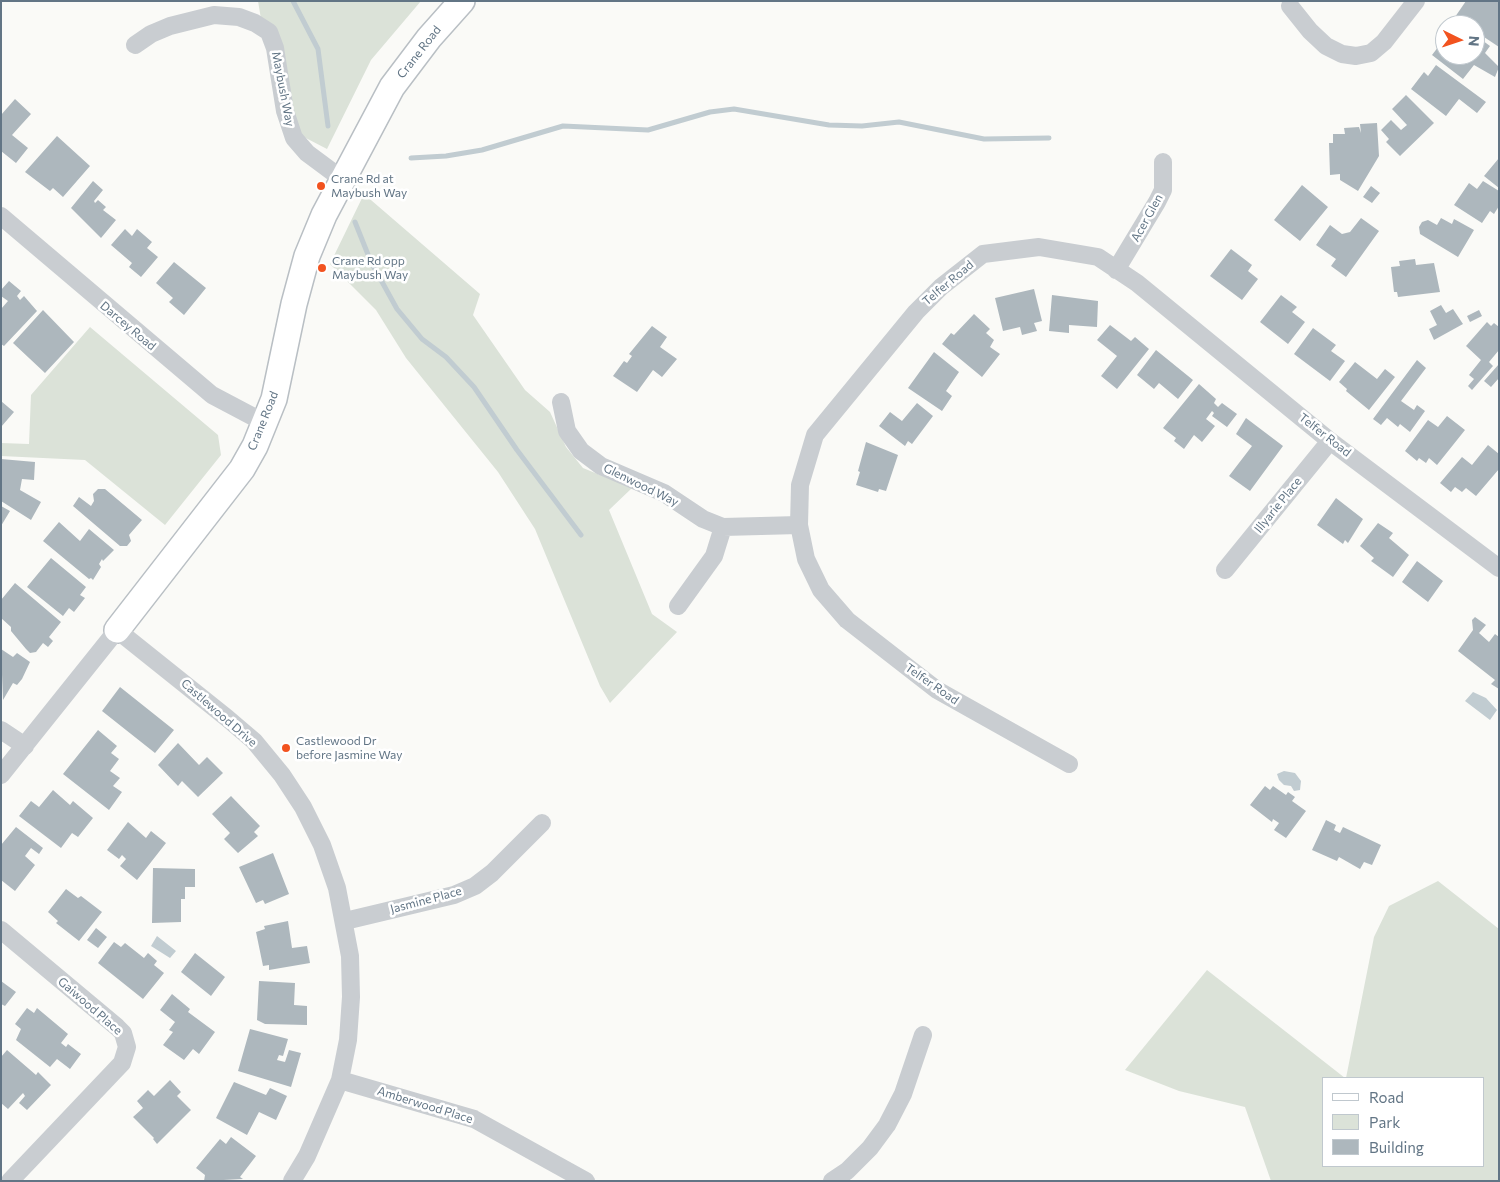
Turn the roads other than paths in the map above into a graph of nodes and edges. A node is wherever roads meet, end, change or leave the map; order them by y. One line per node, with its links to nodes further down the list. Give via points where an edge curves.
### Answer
1 (462, 1): 6 (street, Crane Road, via 392,87)
2 (1416, 1): 3 (street, via 1384,42 1371,53 1356,56 1342,54 1326,46)
3 (1290, 6)
4 (135, 46): 6 (street, Maybush Way, via 170,26 214,15 239,17 255,23 269,32 275,48 285,111 294,138 307,153)
5 (1164, 162): 8 (street, Acer Glen, via 1163,190)
6 (342, 179): 10 (street, Crane Road, via 307,256 274,399)
7 (1, 216): 10 (street, Darcey Road, via 212,395)
8 (1116, 270): 11 (street, Telfer Road, via 1242,367); 12 (street, Telfer Road, via 1098,257 1040,248 983,254 940,287 815,436 800,485)
9 (561, 402): 13 (street, Glenwood Way, via 567,431 587,456 601,466 664,493 704,519)
10 (265, 423): 17 (street, Crane Road, via 242,469)
11 (1330, 441): 14 (street, Telfer Road); 15 (street, Illyarie Place)
12 (799, 525): 13 (street, Glenwood Way); 20 (street, Telfer Road, via 806,559 821,590 847,620 937,690)
13 (723, 527): 16 (street, via 714,556)
14 (1499, 568)
15 (1225, 570)
16 (678, 606)
17 (117, 630): 19 (street, Crane Road); 23 (street, Castlewood Drive, via 228,718 254,741 282,775 303,807 322,846)
18 (1, 730): 19 (street)
19 (25, 746): 21 (street, Crane Road)
20 (1068, 764)
21 (1, 775)
22 (542, 823): 23 (street, Jasmine Place, via 475,886 454,895)
23 (345, 921): 26 (street, Castlewood Drive, via 351,997 348,1040)
24 (1, 930): 27 (street, Gaiwood Place, via 117,1027 123,1033 127,1047 122,1063)
25 (923, 1035): 30 (street, via 903,1094 887,1125 870,1148)
26 (340, 1080): 28 (street, Castlewood Drive, via 308,1156); 29 (street, Amberwood Place, via 474,1119)
27 (10, 1181)
28 (292, 1181)
29 (586, 1181)
30 (832, 1181)

